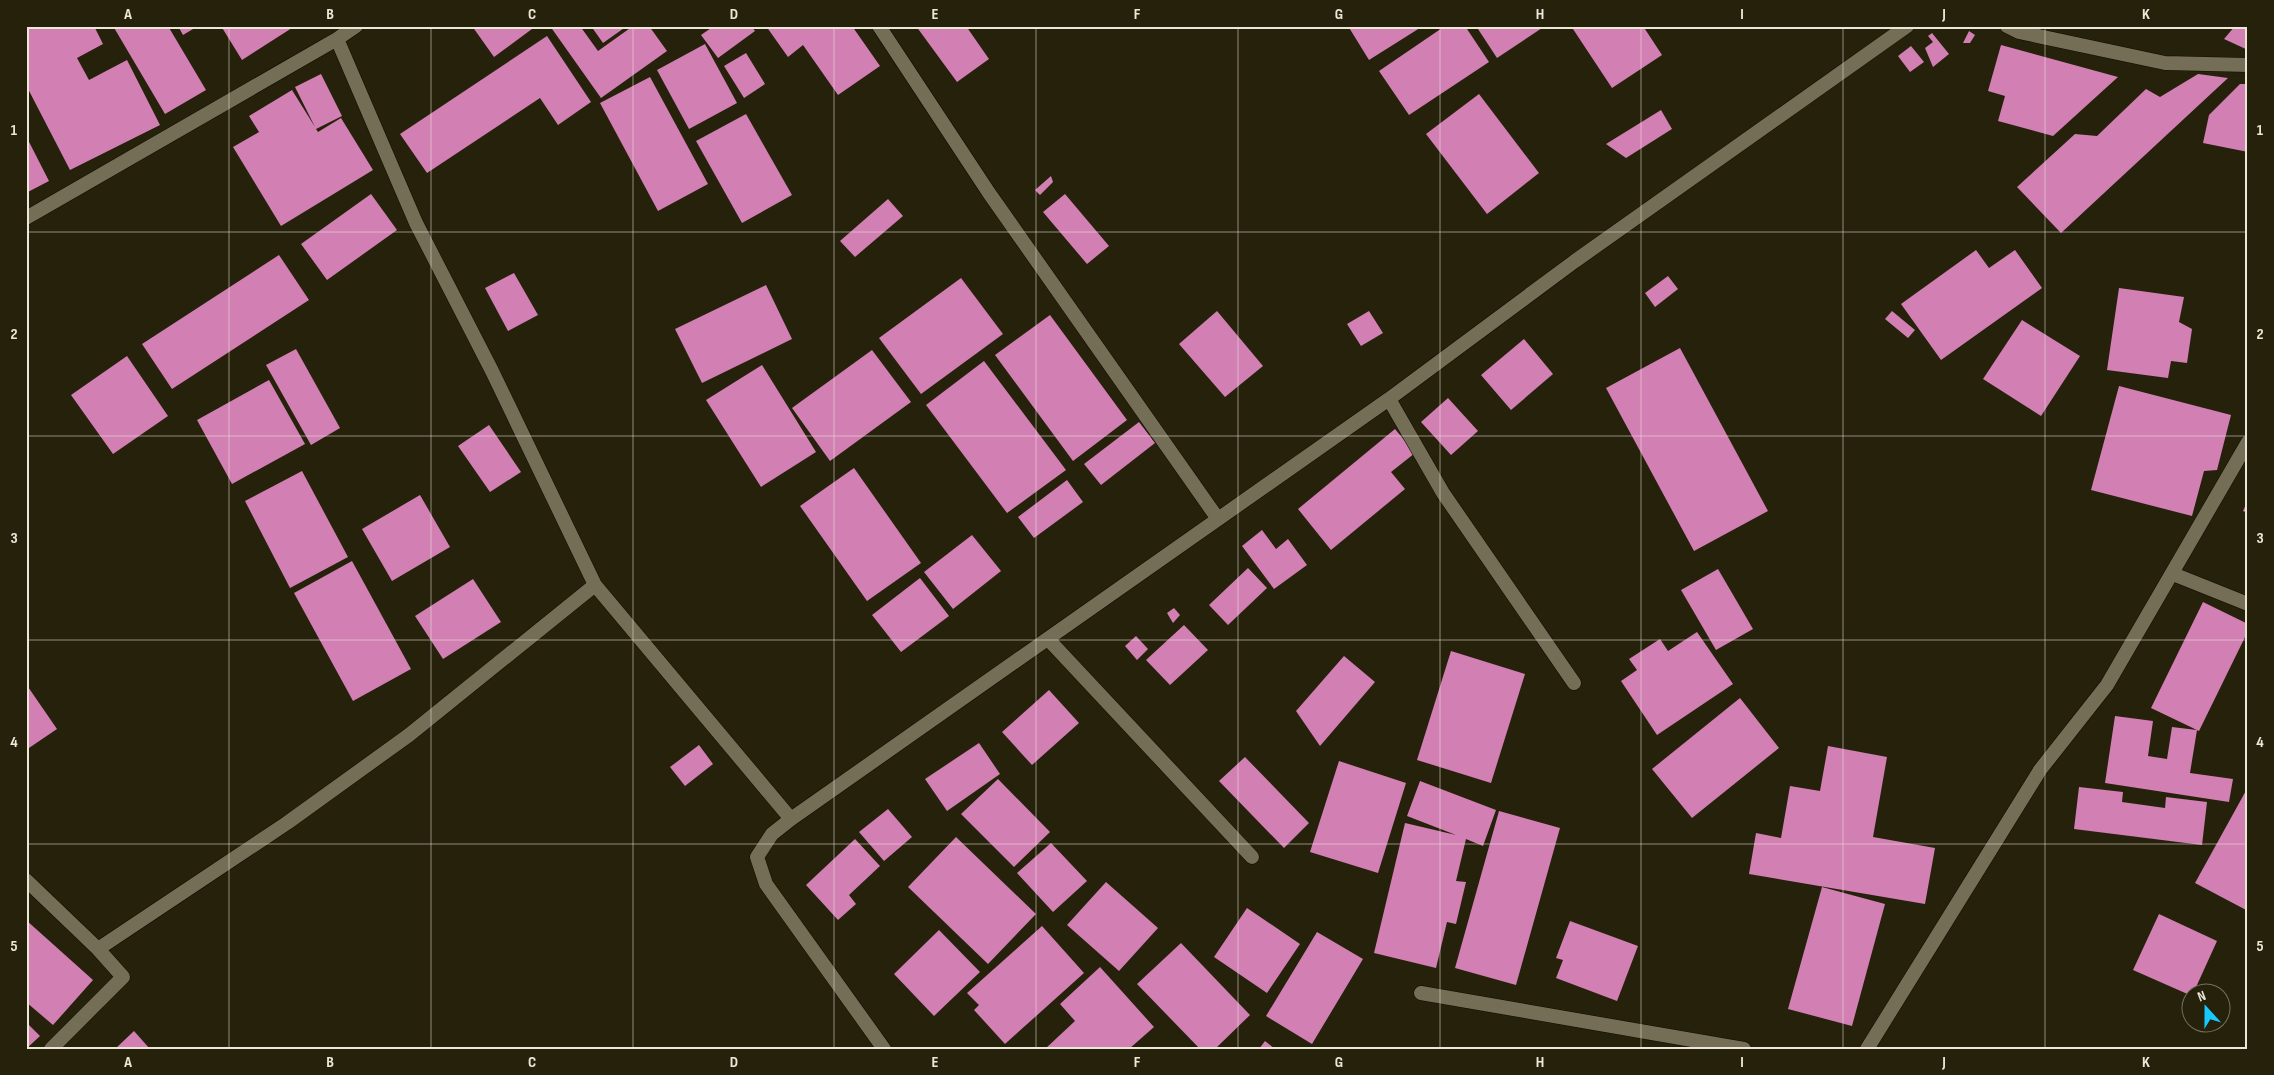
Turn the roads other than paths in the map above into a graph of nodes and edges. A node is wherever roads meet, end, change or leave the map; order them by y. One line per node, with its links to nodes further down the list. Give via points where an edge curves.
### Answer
1 (356, 26): 5 (street)
2 (879, 26): 10 (street, via 988,193)
3 (1907, 26): 8 (street)
4 (2007, 26): 6 (street, via 2019,32 2165,63)
5 (337, 39): 7 (street); 12 (street, via 416,224 492,371)
6 (2248, 65)
7 (26, 218)
8 (1389, 399): 10 (street); 15 (street, via 1443,493)
9 (2248, 442): 11 (street)
10 (1218, 520): 14 (street)
11 (2172, 574): 13 (street); 24 (street, via 2106,685 2040,770)
12 (595, 585): 16 (street); 19 (street, via 409,735 287,823)
13 (2248, 604)
14 (1048, 639): 16 (street); 17 (street)
15 (1574, 683)
16 (791, 818): 22 (street, via 772,834 757,857 766,884)
17 (1252, 857)
18 (26, 880): 19 (street)
19 (98, 948): 21 (street, via 123,977)
20 (1421, 993): 23 (street)
21 (51, 1049)
22 (884, 1049)
23 (1744, 1049)
24 (1867, 1049)

